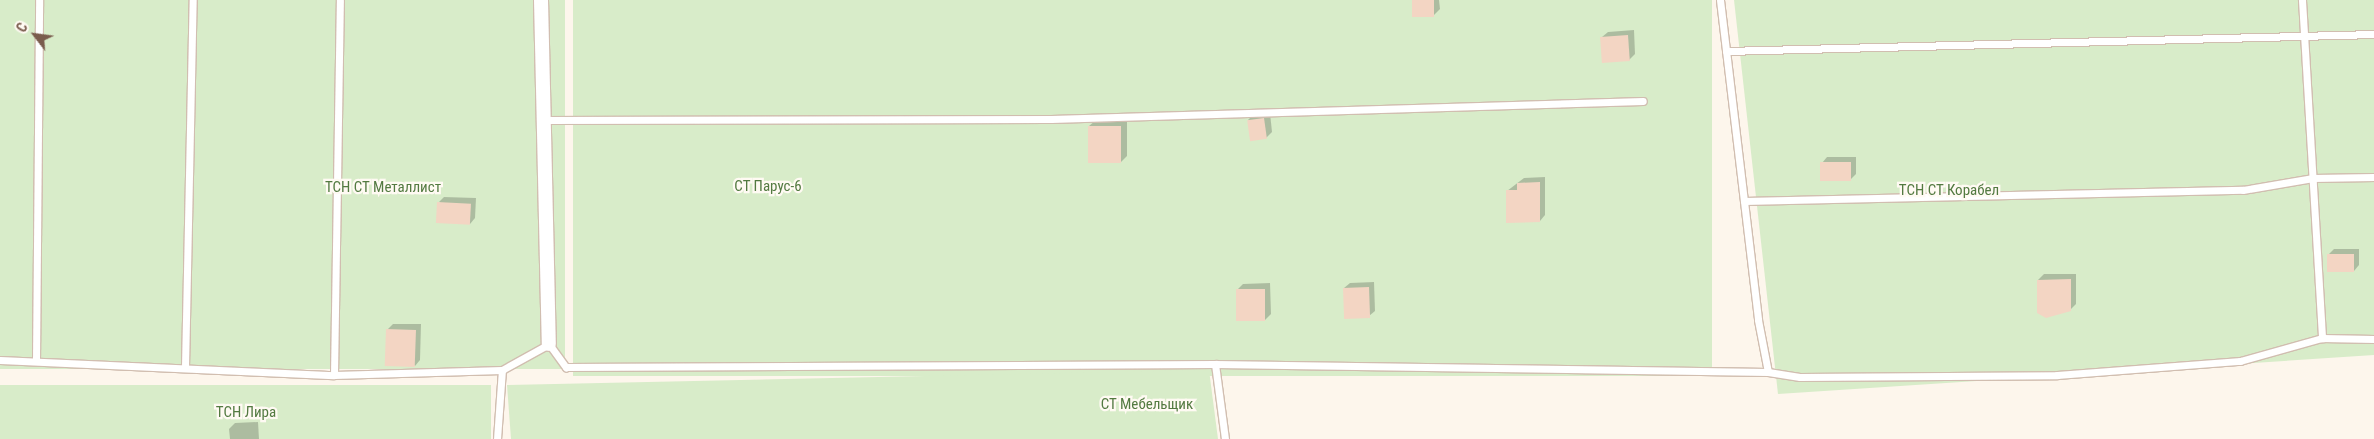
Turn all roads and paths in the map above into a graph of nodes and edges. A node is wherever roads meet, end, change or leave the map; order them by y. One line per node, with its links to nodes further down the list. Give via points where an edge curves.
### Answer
1 (39, 0): 19 (lane)
2 (193, 0): 21 (lane)
3 (340, 0): 24 (lane)
4 (541, 0): 11 (street)
5 (1720, 0): 9 (lane)
6 (2302, 0): 8 (lane)
7 (2374, 34): 8 (lane)
8 (2304, 36): 9 (lane); 12 (lane)
9 (1726, 51): 14 (lane)
10 (1643, 101): 11 (lane, via 1051,119)
11 (544, 120): 17 (street)
12 (2313, 178): 13 (lane); 14 (lane, via 2243,190); 15 (lane)
13 (2374, 178)
14 (1744, 201): 23 (lane, via 1758,320)
15 (2322, 338): 16 (lane); 23 (lane, via 2240,361 2058,375 1809,377)
16 (2374, 339)
17 (549, 344): 20 (lane, via 566,367); 22 (lane)
18 (0, 360): 19 (lane)
19 (36, 361): 21 (lane)
20 (1215, 364): 23 (lane); 26 (lane)
21 (185, 367): 24 (lane)
22 (502, 370): 24 (lane); 25 (lane)
23 (1768, 372)
24 (334, 375)
25 (497, 439)
26 (1225, 439)

